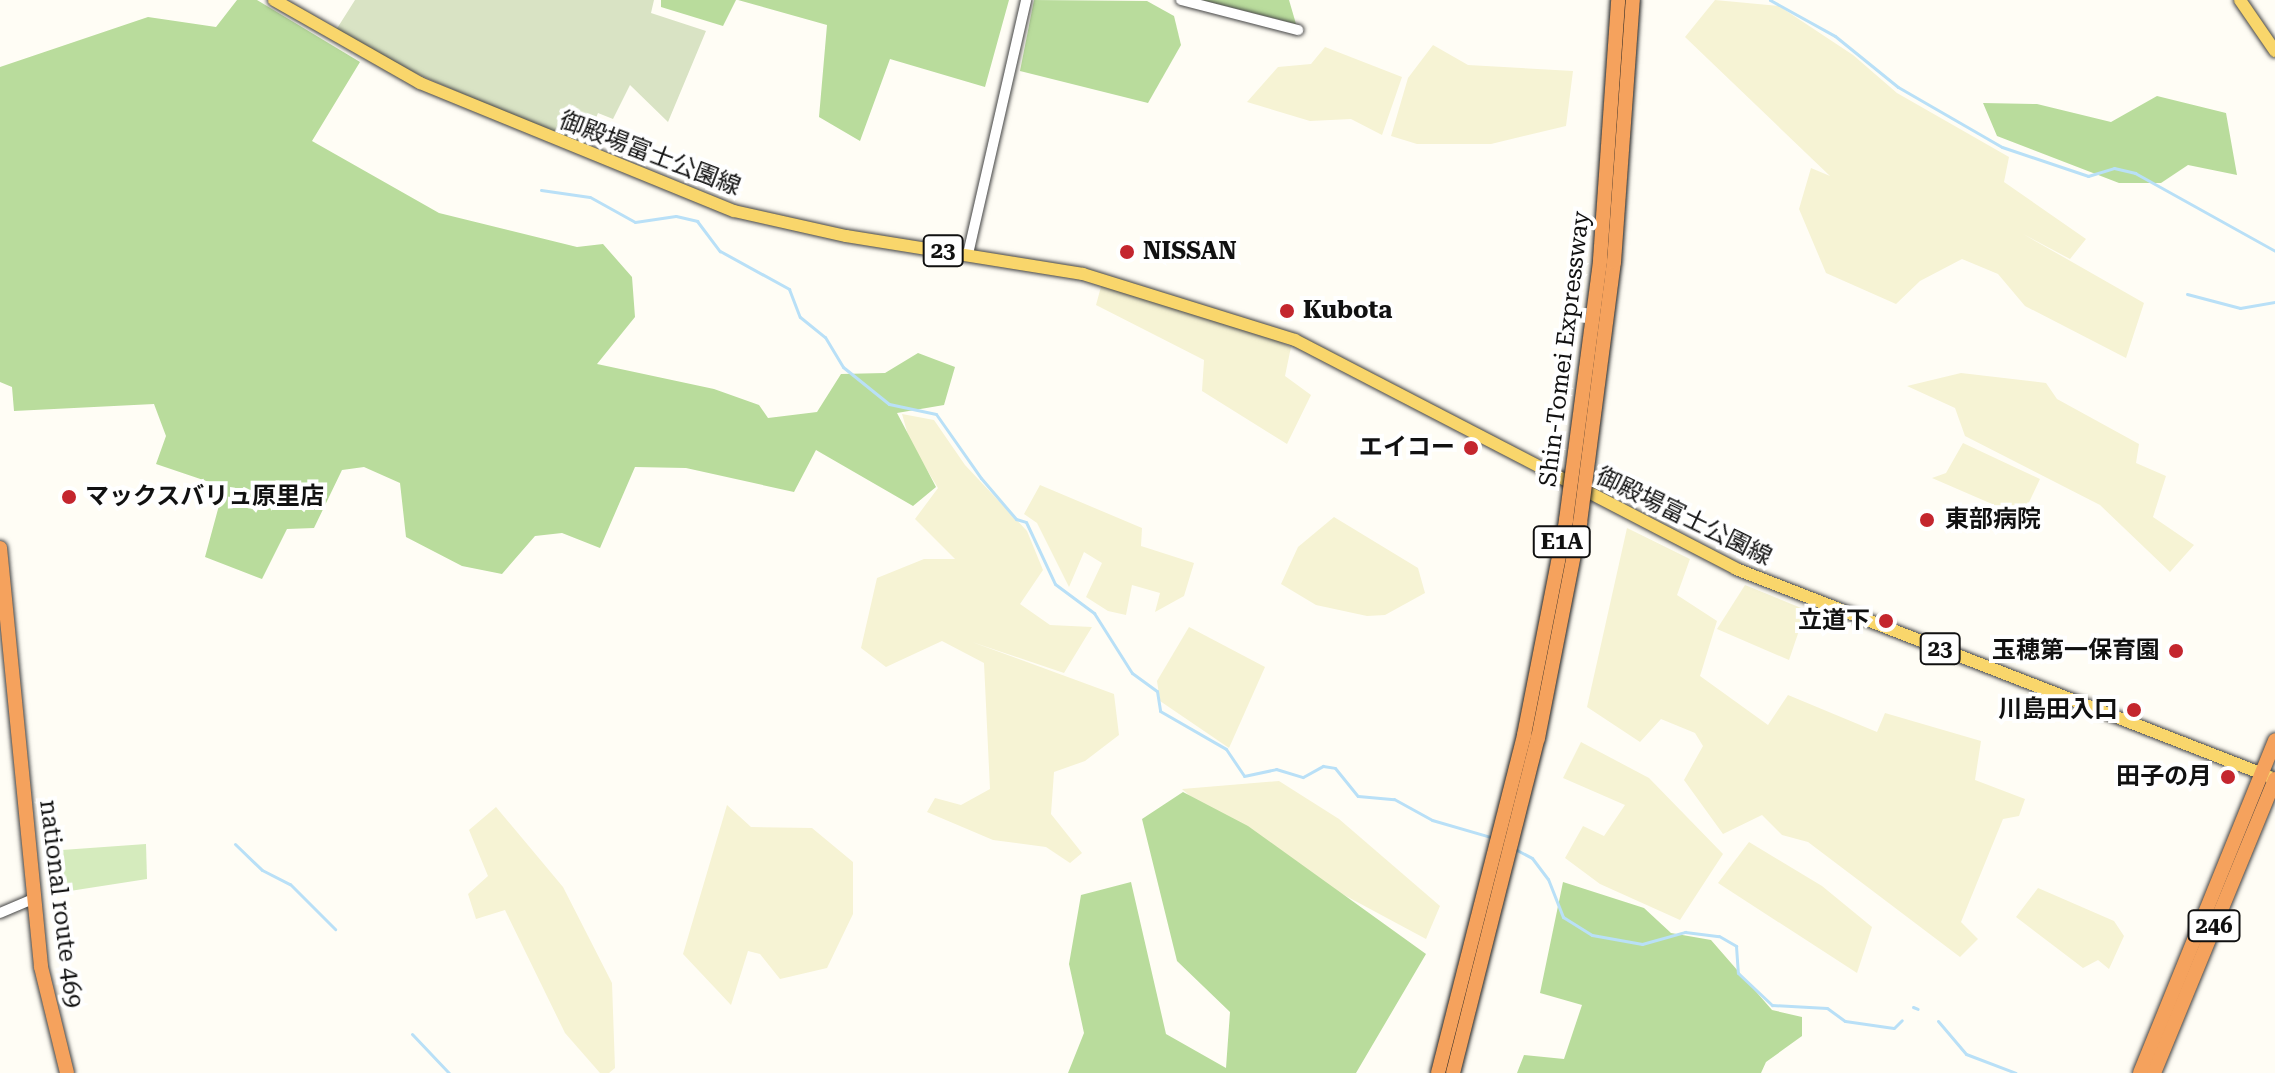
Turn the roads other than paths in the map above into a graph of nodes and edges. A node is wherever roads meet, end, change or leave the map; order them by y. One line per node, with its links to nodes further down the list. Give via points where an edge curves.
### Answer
1 (274, 0): 9 (main road, 御殿場富士公園線 / 23, via 420,83 675,191 801,228)
2 (1026, 0): 9 (street)
3 (1181, 0): 7 (street)
4 (1618, 0): 16 (highway, Shin-Tomei Expressway / E1A, bridge, via 1599,275 1566,520 1517,766)
5 (1633, 0): 17 (highway, Shin-Tomei Expressway / E1A, bridge, via 1614,262 1580,523 1538,738)
6 (2240, 0): 8 (main road)
7 (1298, 30)
8 (2275, 51)
9 (968, 254): 12 (main road, 御殿場富士公園線 / 23, via 1132,286 1295,340 1736,569)
10 (0, 548): 13 (highway, national route 469)
11 (2275, 740): 12 (highway, 246)
12 (2271, 777): 18 (highway, 246); 19 (highway, 246)
13 (36, 898): 14 (street); 15 (highway, national route 469, via 48,1007)
14 (0, 913)
15 (67, 1073)
16 (1438, 1073)
17 (1453, 1073)
18 (2140, 1073)
19 (2154, 1073)

